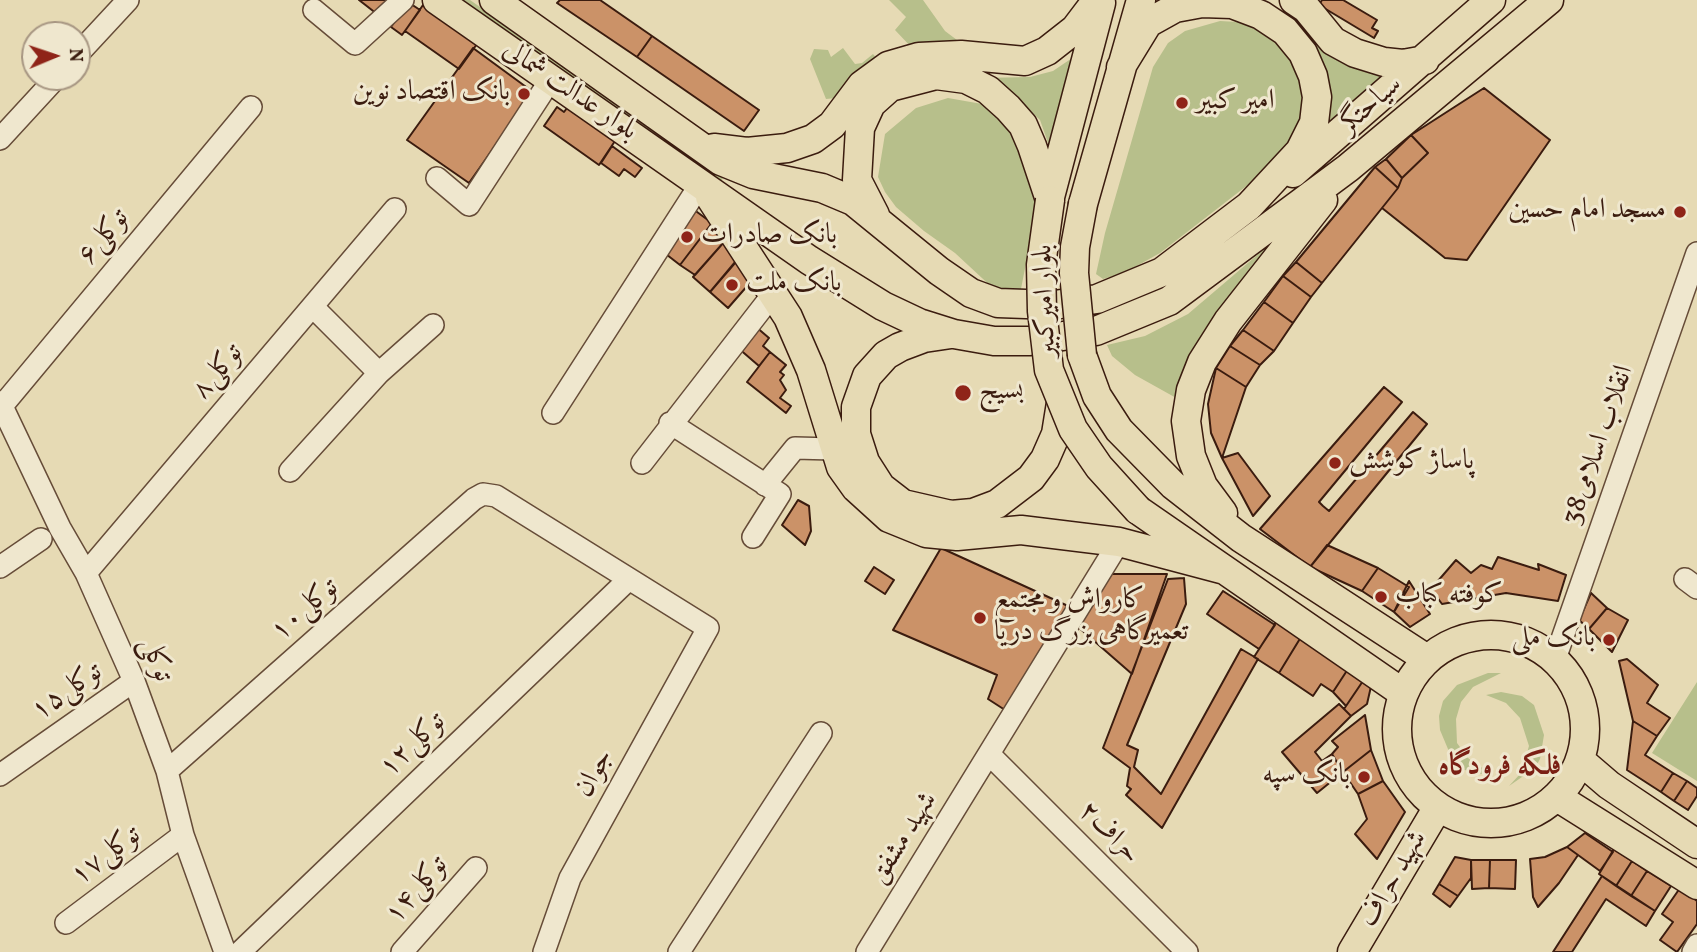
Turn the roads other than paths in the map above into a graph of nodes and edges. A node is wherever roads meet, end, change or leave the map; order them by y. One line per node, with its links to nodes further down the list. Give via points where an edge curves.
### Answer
1 (128, 0): 11 (street)
2 (403, 0): 10 (street, via 355,44)
3 (437, 0): 14 (main road, بلوار عدالت شمالی)
4 (494, 0): 18 (main road, بلوار عدالت شمالی)
5 (1099, 0): 18 (main road, via 1075,29 1026,61 961,55 919,57 888,66 862,85 825,132 787,148 747,152); 22 (main road, بلوار امیرکبیر)
6 (1141, 0): 13 (main road)
7 (1294, 0): 12 (main road, via 1307,8 1333,41 1356,53 1403,64)
8 (1491, 0): 12 (main road, سیاحتگر)
9 (1549, 0): 19 (main road, سیاحتگر)
10 (314, 10)
11 (91, 40)
12 (1425, 60): 23 (main road, سیاحتگر)
13 (1121, 67): 23 (main road, via 1148,23 1175,8 1232,4 1285,31 1303,52 1313,76 1317,97 1314,123 1300,151); 41 (main road, بلوار امیرکبیر, bridge, via 1075,247 1082,355 1097,396 1119,430 1173,485)
14 (551, 79): 20 (street, via 468,205); 21 (main road, بلوار عدالت شمالی)
15 (44, 91): 17 (street)
16 (250, 107): 33 (street, توکلی۶)
17 (0, 139)
18 (697, 145): 25 (main road, بلوار عدالت شمالی, via 753,174 822,188 853,201)
19 (1348, 168): 30 (main road, via 1169,301 1121,323 1030,341); 41 (main road, via 1228,321 1202,362 1191,390 1186,421 1191,456 1203,486)
20 (437, 178)
21 (701, 183): 27 (main road); 30 (main road, بلوار عدالت شمالی, via 869,298 919,323); 34 (street)
22 (1050, 200): 25 (main road, via 1023,125 1009,107 966,79 936,75 890,87 871,104 860,128 857,180); 32 (main road, بلوار امیرکبیر, bridge, via 1041,265 1042,311 1049,370)
23 (1249, 206): 25 (main road, بلوار عدالت شمالی, via 1161,272 1097,299 1055,305 998,303 971,293)
24 (395, 209): 28 (street, توکلی۸)
25 (877, 220)
26 (1697, 253): 49 (street, 38انقلاب اسلامی)
27 (773, 293): 35 (street); 36 (main road, via 811,370)
28 (313, 307): 31 (street); 46 (street, توکلی۸)
29 (433, 325): 31 (street)
30 (954, 334): 32 (main road, via 925,338 886,355 867,376 856,407 856,434 864,462 881,487 903,504 951,515 997,504 1031,478 1045,459 1056,434)
31 (379, 373): 38 (street)
32 (1061, 403): 45 (main road, بلوار امیرکبیر, bridge, via 1079,439 1114,486 1138,510)
33 (1, 404): 46 (street, توکلی)
34 (553, 413)
35 (670, 424): 37 (street); 39 (street)
36 (833, 449): 39 (street, via 795,447); 43 (main road, via 841,467 873,504 890,518 926,533 957,536 1021,530)
37 (642, 463)
38 (290, 471)
39 (765, 485): 40 (street, via 780,494)
40 (753, 537)
41 (1241, 538): 48 (main road, بلوار امیرکبیر)
42 (41, 540): 44 (street)
43 (1119, 542): 45 (main road); 53 (street, شهید مشفق)
44 (0, 567)
45 (1221, 569): 51 (main road, بلوار امیرکبیر)
46 (86, 573): 50 (street, توکلی)
47 (628, 580): 55 (street, ۱۰توکلی, via 496,496 483,495); 66 (street, توکلی۱۲); 68 (street, جوان, via 708,628 570,878)
48 (1427, 659): 49 (main road, via 1450,643 1505,635 1532,643); 51 (main road)
49 (1555, 659): 54 (main road, via 1573,680 1583,706 1586,733)
50 (134, 681): 55 (street, توکلی); 56 (street, توکلی۱۵)
51 (1403, 693): 58 (main road, via 1397,718 1405,769)
52 (821, 733): 69 (street)
53 (989, 755): 70 (street, شهید مشفق); 71 (street, حراف۲)
54 (1581, 761): 57 (main road); 60 (main road)
55 (167, 771): 59 (street, توکلی)
56 (0, 775)
57 (1557, 797): 58 (main road, via 1531,815 1499,824 1467,821); 62 (main road)
58 (1438, 807): 72 (main road, شهید حراف)
59 (183, 835): 63 (street, توکلی۱۷); 65 (street, توکلی)
60 (1697, 844)
61 (477, 868): 67 (street, توکلی۱۴)
62 (1697, 886)
63 (66, 923)
64 (1697, 945): 73 (street)
65 (225, 952)
66 (240, 952)
67 (402, 952)
68 (544, 952)
69 (679, 952)
70 (867, 952)
71 (1187, 952)
72 (1352, 952)
73 (1693, 952)

